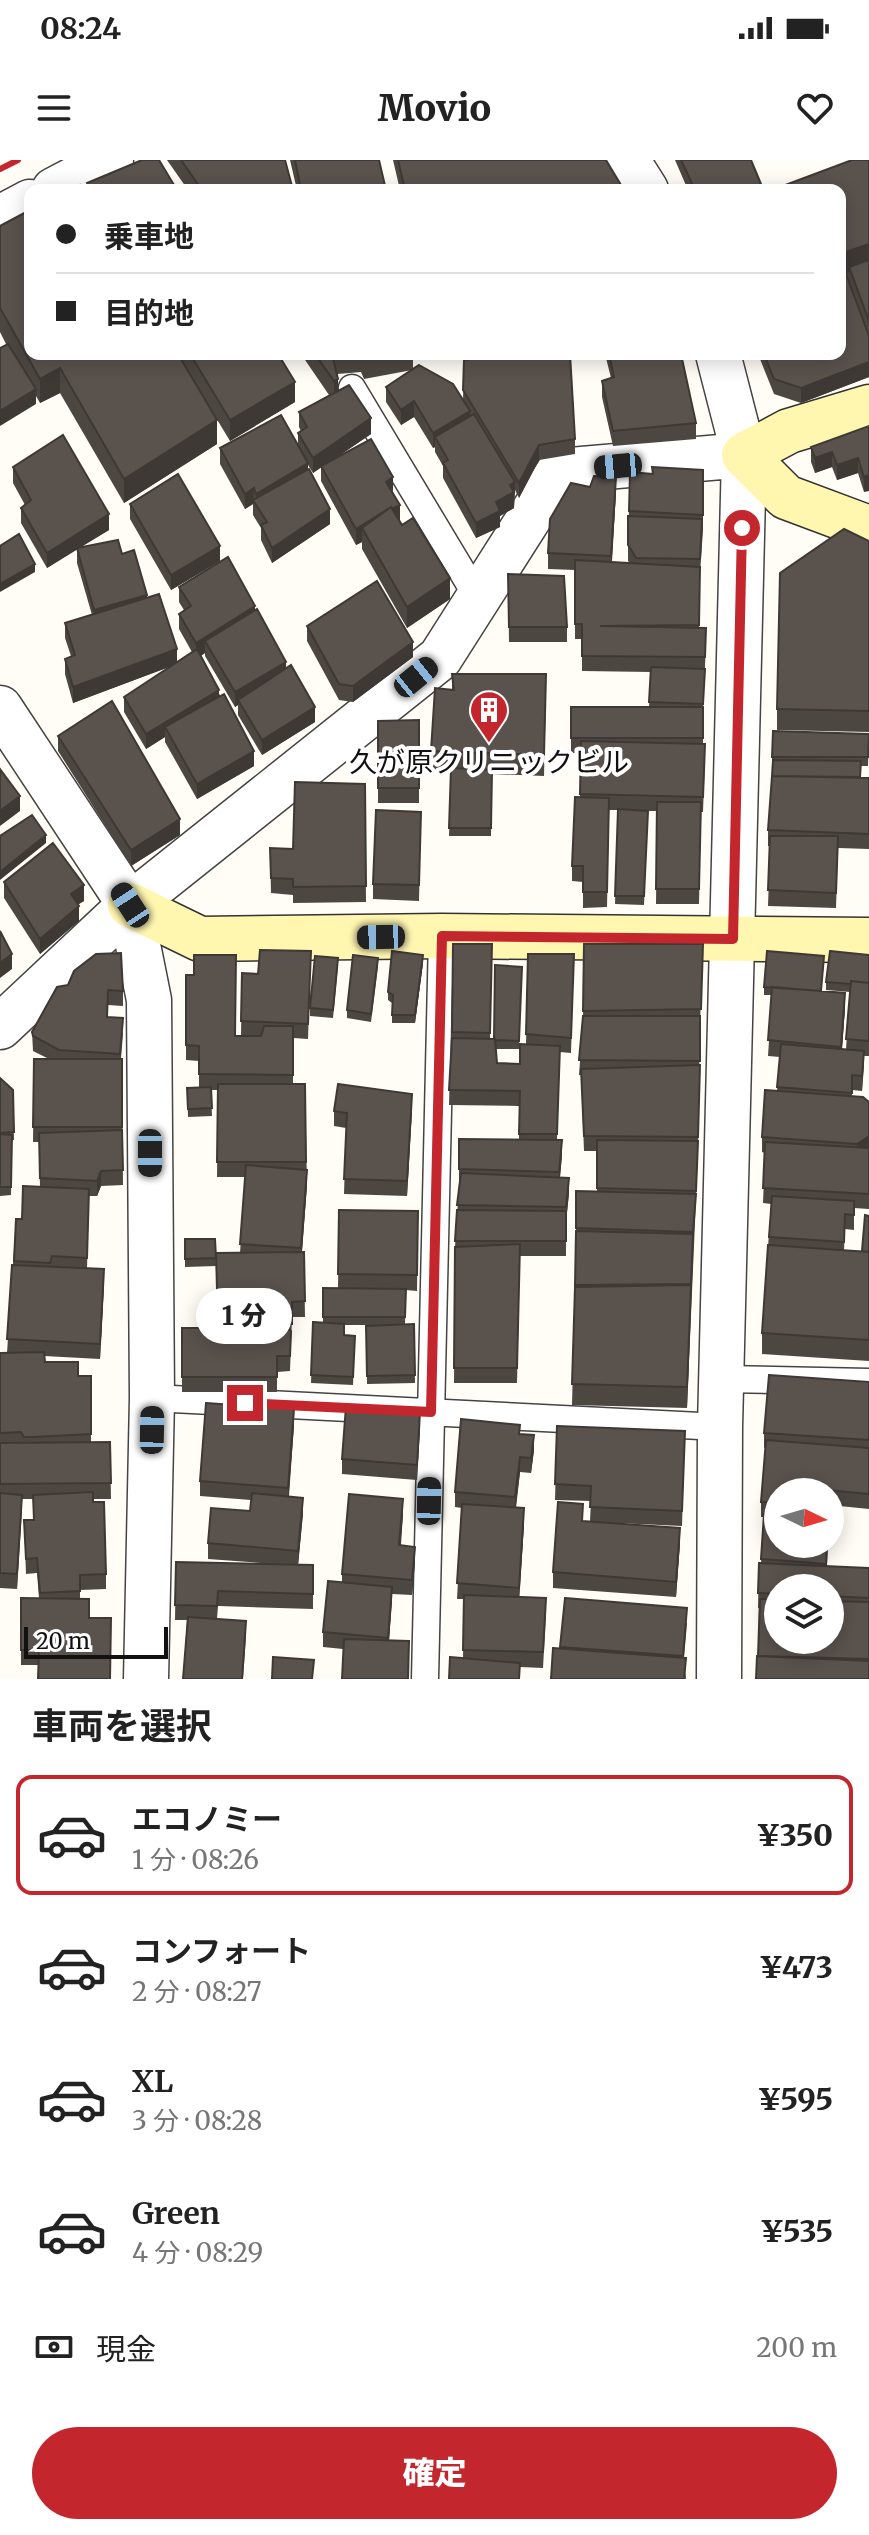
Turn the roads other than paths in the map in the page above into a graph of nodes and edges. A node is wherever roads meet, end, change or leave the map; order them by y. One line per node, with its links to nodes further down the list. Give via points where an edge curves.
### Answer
1 (111, 160): 3 (street)
2 (627, 160): 4 (street)
3 (65, 184)
4 (642, 184)
5 (24, 205): 6 (street)
6 (0, 218)
7 (720, 360): 10 (street)
8 (352, 388): 12 (lane)
9 (869, 407): 10 (street, via 789,431)
10 (744, 455): 11 (street, via 786,497); 12 (street, via 559,471); 16 (street)
11 (869, 528)
12 (478, 598): 14 (street, via 440,658)
13 (0, 708): 14 (street)
14 (130, 905): 15 (street, via 200,939); 18 (street); 21 (street, via 149,1000)
15 (442, 936): 16 (street); 22 (lane)
16 (733, 939): 17 (street); 19 (street)
17 (869, 940)
18 (0, 1027)
19 (722, 1379): 20 (lane); 23 (street)
20 (869, 1382)
21 (152, 1398): 22 (lane); 24 (street)
22 (431, 1412): 23 (lane); 25 (lane)
23 (720, 1427): 26 (street)
24 (146, 1679)
25 (425, 1679)
26 (719, 1679)

